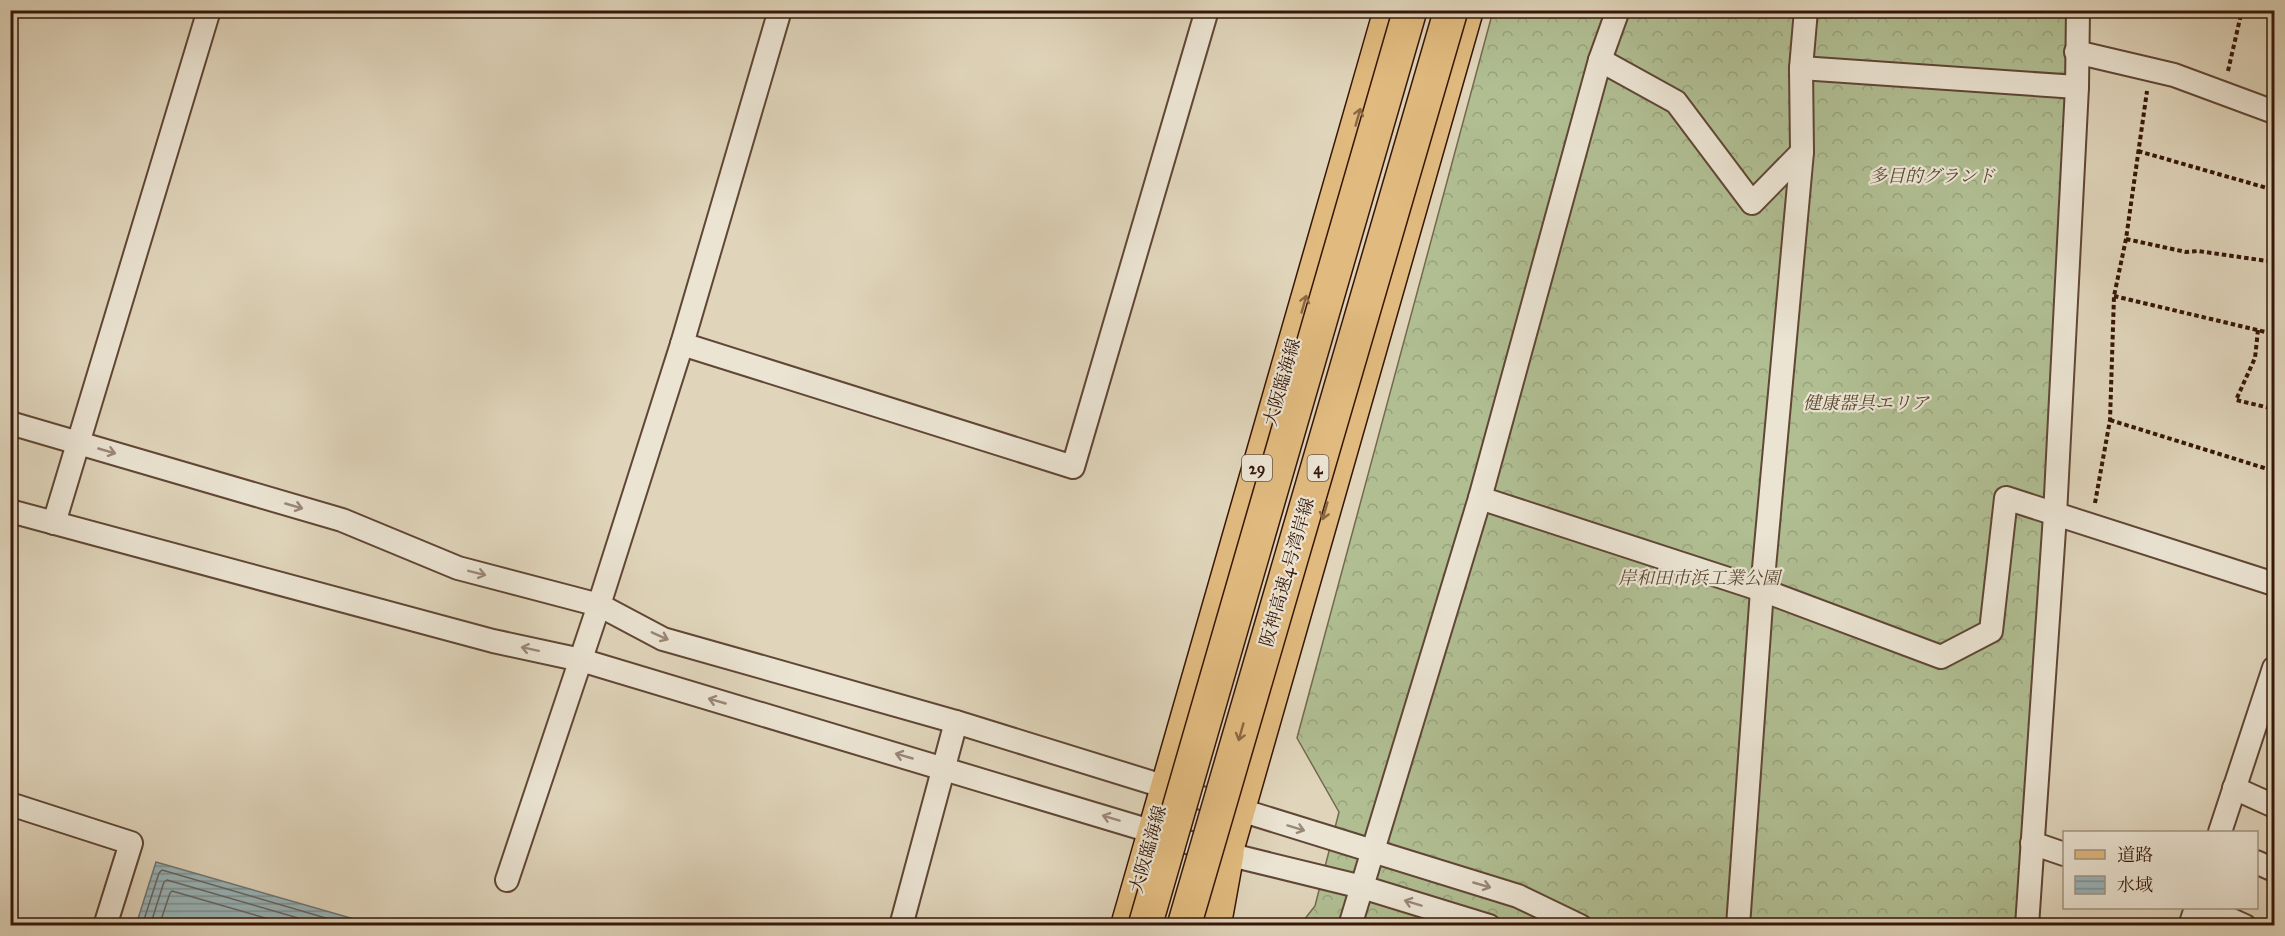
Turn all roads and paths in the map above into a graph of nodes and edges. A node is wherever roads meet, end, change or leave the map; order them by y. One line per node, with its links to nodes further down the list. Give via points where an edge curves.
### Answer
1 (209, 10): 31 (street)
2 (1208, 10): 27 (street, via 1073,467)
3 (1389, 10): 45 (main road, 大阪臨海線 / 29, one-way to 3)
4 (1410, 10): 65 (highway, 阪神高速4号湾岸線 / 4, bridge)
5 (1451, 10): 66 (highway, 阪神高速4号湾岸線 / 4, one-way to 66, bridge)
6 (1468, 10): 49 (main road, one-way to 49)
7 (1618, 10): 13 (street)
8 (1806, 10): 14 (street)
9 (2078, 10): 12 (street)
10 (2242, 10): 17 (path)
11 (776, 11): 27 (street)
12 (2076, 52): 15 (street); 16 (street)
13 (1600, 60): 19 (street, via 1676,102 1752,203); 33 (street)
14 (1801, 68): 16 (street); 19 (street)
15 (2150, 70): 17 (street); 20 (path)
16 (2077, 87): 35 (street)
17 (2223, 94): 18 (street)
18 (2274, 112)
19 (1802, 152): 39 (street)
20 (2138, 152): 21 (path); 22 (path)
21 (2274, 190)
22 (2126, 239): 23 (path, via 2186,252); 24 (path)
23 (2274, 262)
24 (2114, 296): 25 (path); 29 (path)
25 (2258, 330): 26 (path); 28 (path, via 2255,358 2236,400)
26 (2274, 334)
27 (682, 344): 40 (street)
28 (2274, 409)
29 (2110, 420): 32 (path); 37 (path)
30 (10, 423): 31 (street)
31 (78, 443): 36 (street); 40 (street, one-way to 40, via 342,520 458,568)
32 (2274, 471)
33 (1480, 498): 39 (street); 53 (street)
34 (10, 511): 36 (street)
35 (2055, 514): 37 (street); 39 (street, via 2006,498 1991,631 1941,657); 52 (street)
36 (54, 523): 41 (street, one-way to 36, via 493,641)
37 (2090, 526): 38 (street)
38 (2274, 584)
39 (1762, 590): 72 (street)
40 (599, 605): 41 (street); 43 (street, one-way to 43, via 663,639)
41 (581, 660): 44 (street, one-way to 41); 58 (street)
42 (2274, 668): 46 (street)
43 (956, 722): 44 (street); 45 (street)
44 (944, 768): 50 (street, one-way to 44); 63 (street)
45 (1166, 788): 49 (street); 50 (main road, 大阪臨海線 / 29)
46 (2234, 788): 48 (street); 51 (street)
47 (10, 804): 62 (street, via 131,843)
48 (2274, 806)
49 (1240, 811): 53 (street, one-way to 53); 54 (main road)
50 (1153, 831): 54 (street); 64 (main road, 大阪臨海線 / 29)
51 (2220, 831)
52 (2032, 843): 55 (street); 73 (street)
53 (1373, 852): 59 (street); 71 (street, one-way to 71, via 1410,853 1518,896)
54 (1227, 854): 59 (street); 67 (main road); 68 (highway)
55 (2063, 854)
56 (2258, 863): 57 (street)
57 (2274, 870)
58 (507, 880)
59 (1362, 887): 69 (street); 70 (street, one-way to 59)
60 (2196, 909): 74 (street)
61 (2207, 909): 75 (street)
62 (105, 926)
63 (901, 926)
64 (1126, 926)
65 (1145, 926)
66 (1184, 926)
67 (1207, 926)
68 (1214, 926)
69 (1350, 926)
70 (1489, 926)
71 (1580, 926)
72 (1738, 926)
73 (2026, 926)
74 (2190, 926)
75 (2245, 926)

